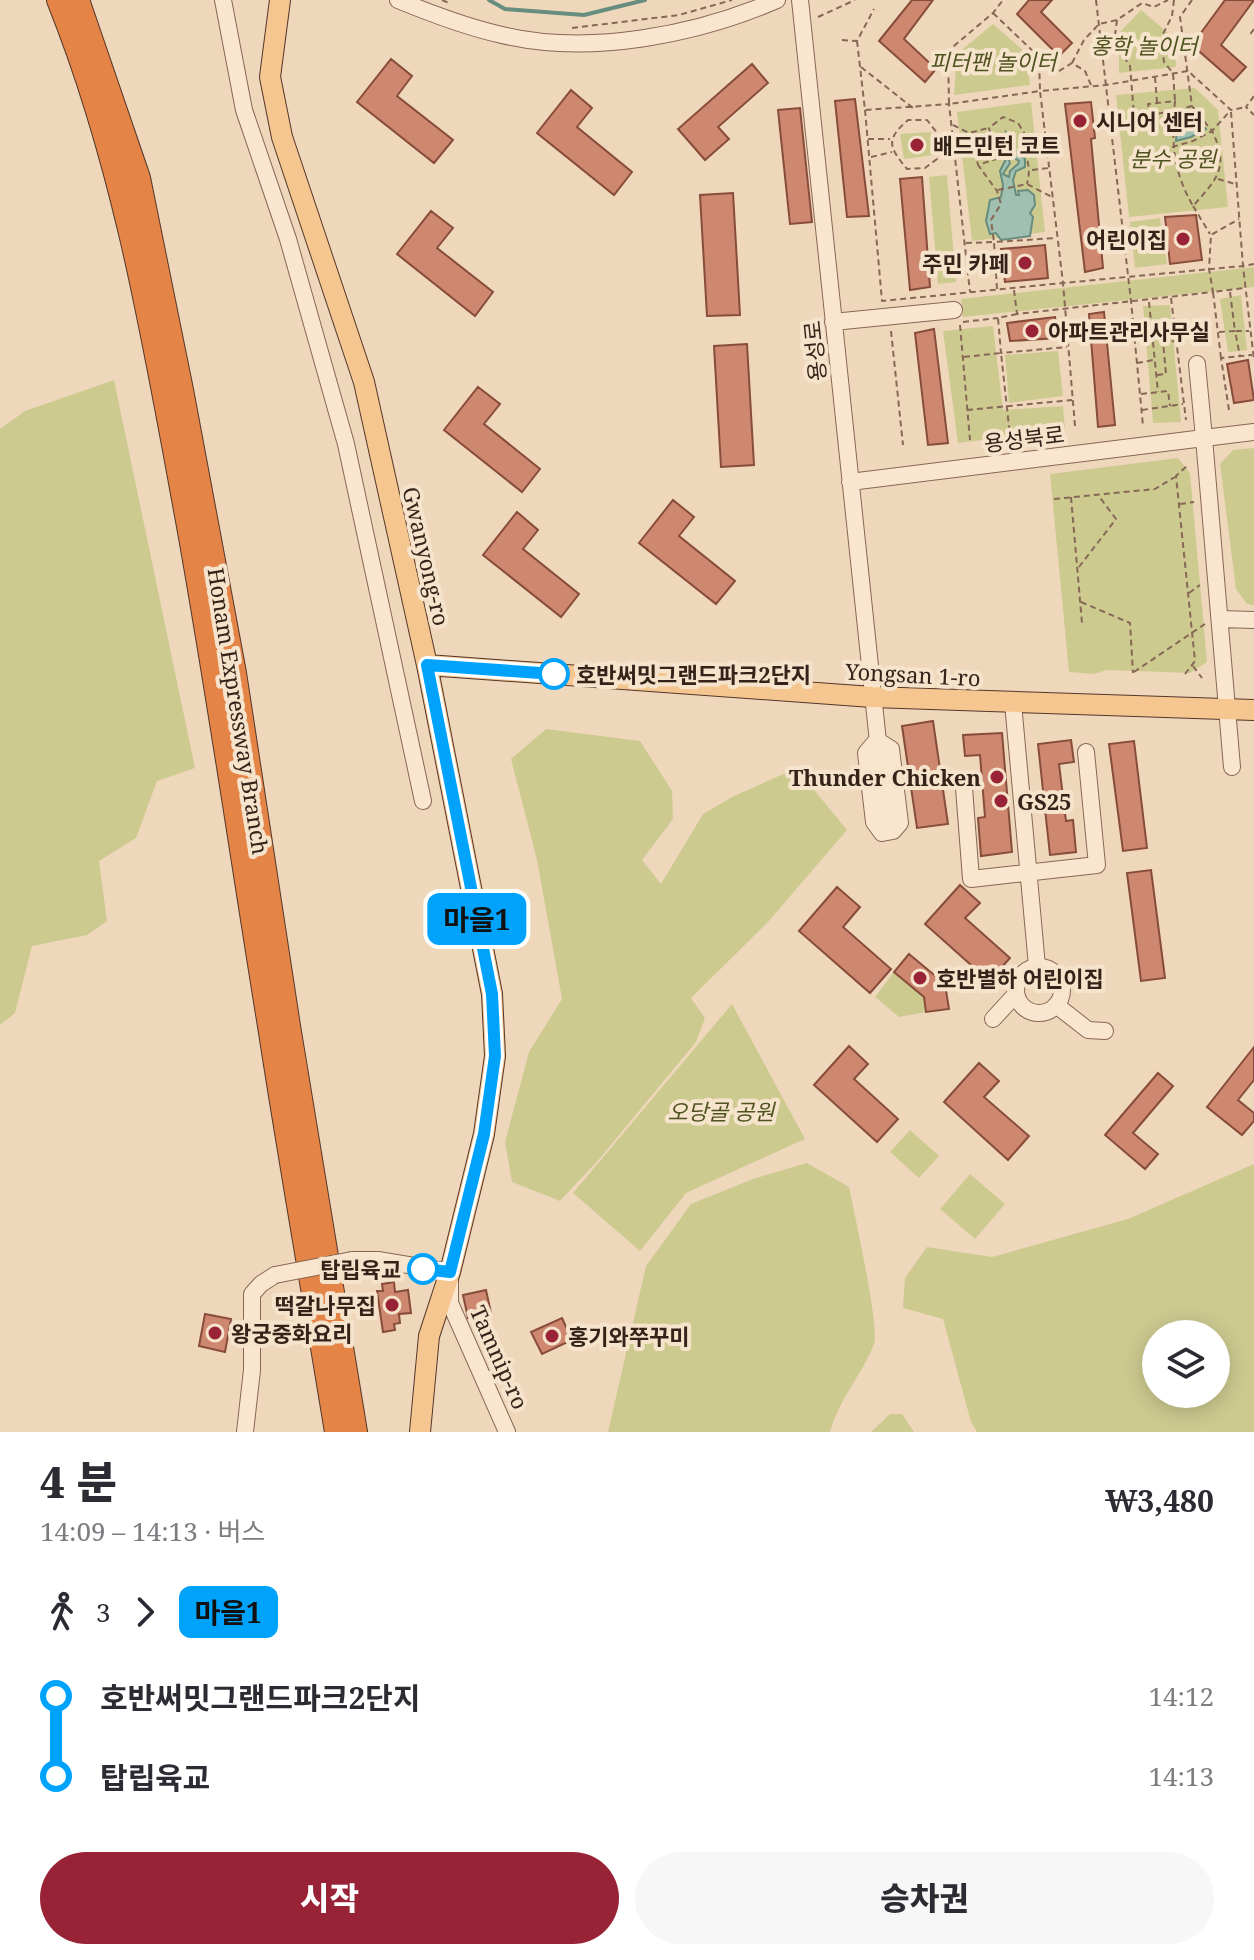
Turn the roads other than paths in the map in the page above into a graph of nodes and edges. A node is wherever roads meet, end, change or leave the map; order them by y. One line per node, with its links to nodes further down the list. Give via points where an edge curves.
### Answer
1 (223, 0): 24 (street, via 244,110 288,239 346,444)
2 (280, 0): 15 (main road, Gwanyong-ro, via 270,77 282,137 364,382)
3 (398, 0): 4 (street, via 505,36 562,43 660,36)
4 (777, 0)
5 (64, 1): 34 (highway, Honam Expressway Branch, via 120,187 158,367 215,673); 35 (highway, Honam Expressway Branch, via 139,178 235,673)
6 (800, 4): 8 (street, 용성로)
7 (954, 310): 8 (street)
8 (833, 322): 12 (street, 용성로)
9 (1197, 364): 11 (street)
10 (1254, 432): 11 (street, 용성북로)
11 (1204, 438): 12 (street, 용성북로); 14 (street)
12 (850, 482): 16 (street, 용성로)
13 (1254, 620): 14 (street)
14 (1213, 621): 18 (street)
15 (427, 665): 16 (main road, Yongsan 1-ro); 32 (main road, Gwanyong-ro, via 492,994 495,1056 484,1134)
16 (872, 697): 17 (main road, Yongsan 1-ro); 20 (street, 용성로)
17 (1013, 703): 18 (main road, Yongsan 1-ro); 26 (street)
18 (1228, 709): 19 (main road, Yongsan 1-ro); 22 (street)
19 (1254, 710)
20 (877, 740): 20 (street, via 866,753 874,822 882,833 900,823 891,749); 25 (street, 용성로)
21 (1086, 752): 26 (street, via 1097,865)
22 (1232, 767)
23 (964, 788): 26 (street, via 971,879)
24 (423, 801)
25 (886, 818)
26 (1028, 873): 27 (street)
27 (1037, 966): 28 (street, via 1018,979); 29 (street, via 1051,970 1060,981)
28 (1016, 994): 29 (street, via 1030,1011 1046,1012); 30 (street)
29 (1056, 1005): 31 (street, via 1088,1030)
30 (993, 1019)
31 (1105, 1031)
32 (450, 1272): 33 (street, bridge, via 352,1260 275,1275 261,1284 252,1294); 36 (main road, Tamnip-ro, via 429,1336); 37 (street, Tamnip-ro, via 450,1303)
33 (245, 1432)
34 (336, 1432)
35 (356, 1432)
36 (420, 1432)
37 (507, 1432)

